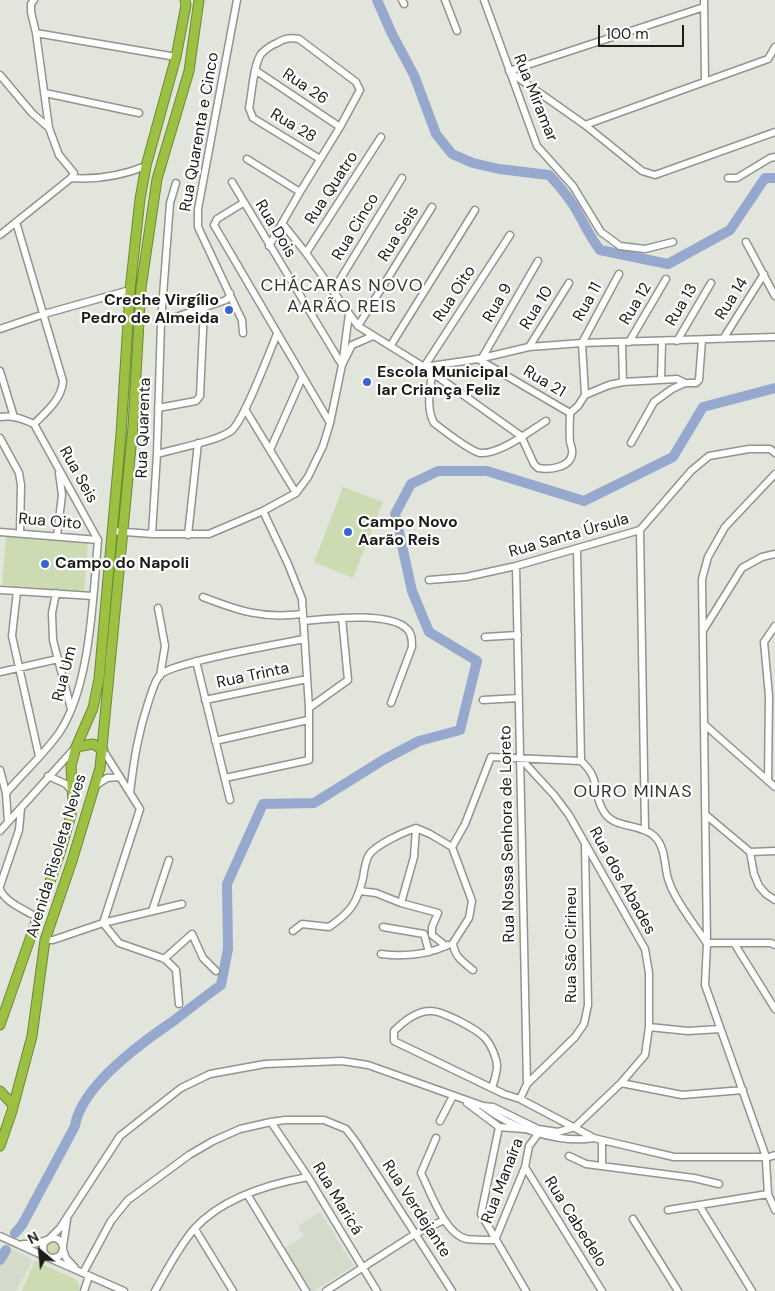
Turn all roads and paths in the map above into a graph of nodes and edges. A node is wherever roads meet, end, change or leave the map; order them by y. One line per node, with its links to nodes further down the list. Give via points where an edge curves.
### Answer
1 (185, 0): 11 (highway, Avenida Risoleta Neves)
2 (199, 0): 104 (highway, Avenida Risoleta Neves, via 189,71 157,179 143,279)
3 (237, 0): 52 (street, Rua Quarenta e Cinco, via 198,209 198,227)
4 (445, 0): 8 (street)
5 (484, 0): 13 (street, Rua Miramar)
6 (33, 2): 9 (street, via 31,12)
7 (704, 3): 13 (street); 15 (street)
8 (457, 32)
9 (36, 33): 11 (street); 16 (street)
10 (775, 47): 15 (street, via 768,59)
11 (176, 57): 26 (highway, Avenida Risoleta Neves)
12 (255, 70): 19 (street, Rua 26); 19 (street, via 261,55 272,45 283,39 299,39 359,86 359,93); 25 (street, Rua 28, via 249,108 253,118)
13 (509, 71): 18 (street); 40 (street, Rua Miramar, via 537,146 573,186 601,232 620,246 645,249)
14 (0, 75): 20 (street)
15 (705, 82): 18 (street)
16 (45, 93): 17 (street); 20 (street)
17 (138, 113)
18 (584, 125): 21 (street, via 642,171 655,175)
19 (340, 127): 25 (street)
20 (49, 128): 27 (street, via 59,155 74,173)
21 (775, 132)
22 (381, 137): 43 (street, Rua Quatro)
23 (775, 157): 29 (street, via 738,178)
24 (247, 158): 32 (street)
25 (320, 159): 32 (street)
26 (146, 166): 27 (street, via 100,179); 50 (highway, Avenida Risoleta Neves)
27 (71, 178): 36 (street)
28 (402, 178): 51 (street, Rua Cinco)
29 (728, 178)
30 (232, 182): 33 (street, Rua Dois)
31 (176, 183): 57 (street, Rua Quarenta, via 170,203)
32 (300, 192): 37 (street)
33 (244, 204): 42 (street, Rua Dois); 61 (street, via 214,224)
34 (432, 207): 58 (street, Rua Seis)
35 (475, 210): 70 (street)
36 (16, 222): 38 (street); 55 (street)
37 (282, 223): 42 (street); 43 (street)
38 (0, 235)
39 (510, 235): 74 (street, Rua Oito)
40 (673, 242)
41 (746, 242): 46 (street)
42 (269, 246): 73 (street, Rua Dois)
43 (306, 253): 51 (street)
44 (538, 261): 72 (street, Rua 9)
45 (619, 274): 69 (street, Rua 11)
46 (764, 274): 53 (street); 64 (street, Rua 14)
47 (666, 279): 68 (street, Rua 12)
48 (569, 283): 71 (street, Rua 10)
49 (711, 284): 67 (street, Rua 13)
50 (130, 290): 55 (street); 103 (highway, Avenida Risoleta Neves)
51 (333, 291): 56 (street)
52 (230, 293): 54 (street, via 226,300); 60 (street, Rua Quarenta e Cinco, via 242,320)
53 (775, 296)
54 (204, 308): 57 (street); 82 (street, via 200,396 196,401)
55 (44, 314): 59 (street); 89 (street, via 63,386 53,405)
56 (350, 314): 58 (street); 73 (street)
57 (161, 322): 82 (street, Rua Quarenta)
58 (358, 326): 62 (street)
59 (0, 329)
60 (243, 333)
61 (277, 334): 77 (street); 83 (street)
62 (372, 336): 70 (street); 73 (street, via 352,345)
63 (775, 338): 64 (street)
64 (723, 339): 65 (street)
65 (702, 340): 67 (street); 80 (street, via 700,377 696,383)
66 (662, 341): 67 (street); 68 (street); 78 (street)
67 (677, 341)
68 (626, 342): 69 (street); 79 (street)
69 (582, 343): 71 (street); 81 (street)
70 (390, 345): 74 (street)
71 (529, 346): 72 (street)
72 (480, 358): 74 (street); 84 (street, Rua 21)
73 (342, 365): 88 (street)
74 (424, 368): 76 (street)
75 (0, 371): 86 (street)
76 (432, 374): 90 (street); 90 (street, via 430,416 454,438 479,453 492,452)
77 (302, 378): 88 (street); 94 (street)
78 (662, 380): 79 (street); 80 (street, via 677,379)
79 (623, 382): 81 (street)
80 (685, 383): 93 (street, via 654,402)
81 (585, 395): 84 (street)
82 (158, 408): 96 (street, Rua Quarenta)
83 (245, 409): 92 (street, via 232,430); 94 (street)
84 (570, 413): 90 (street, via 573,452 564,465 538,468)
85 (0, 417): 86 (street)
86 (14, 417): 89 (street)
87 (546, 421): 90 (street)
88 (330, 423): 99 (street, via 308,477)
89 (34, 424): 97 (street, Rua Seis)
90 (521, 436)
91 (0, 438): 105 (street, via 19,473)
92 (198, 443): 96 (street); 107 (street)
93 (631, 443)
94 (270, 450): 99 (street)
95 (775, 453): 101 (street, Rua Santa Úrsula, via 770,449 749,449 708,456 691,470)
96 (157, 454): 106 (street, Rua Quarenta)
97 (58, 467): 108 (street, via 62,495); 109 (street, Rua Seis)
98 (775, 474): 123 (street, via 725,527 708,557 702,579)
99 (296, 493): 100 (street)
100 (263, 511): 107 (street, via 209,534); 120 (street, via 302,599)
101 (640, 530): 110 (street, Rua Santa Úrsula); 165 (street)
102 (0, 532): 105 (street, Rua Oito)
103 (112, 532): 104 (street); 144 (highway, Avenida Risoleta Neves, via 99,679 93,708)
104 (124, 532): 106 (street); 145 (highway, Avenida Risoleta Neves)
105 (20, 533): 108 (street, Rua Oito)
106 (152, 534): 107 (street)
107 (188, 535)
108 (57, 536): 109 (street, Rua Oito)
109 (98, 540): 117 (street, Rua Um)
110 (577, 549): 112 (street, Rua Santa Úrsula); 148 (street)
111 (775, 554): 123 (street, via 742,568)
112 (516, 566): 113 (street, Rua Santa Úrsula, via 466,577); 124 (street, Rua Nossa Senhora de Loreto)
113 (429, 580)
114 (0, 590): 115 (street)
115 (17, 591): 116 (street); 129 (street, via 12,636)
116 (56, 593): 117 (street); 127 (street, via 52,613 53,640)
117 (93, 596): 140 (street, Rua Um, via 84,667)
118 (203, 596): 120 (street, via 263,616)
119 (158, 608): 131 (street, via 165,646)
120 (302, 617): 121 (street); 126 (street)
121 (342, 618): 138 (street, via 369,617 408,629 412,647); 139 (street, via 348,680)
122 (775, 626): 133 (street, via 764,642)
123 (703, 630): 142 (street)
124 (518, 635): 125 (street); 134 (street, Rua Nossa Senhora de Loreto)
125 (485, 637)
126 (304, 639): 128 (street); 132 (street)
127 (58, 659): 129 (street); 140 (street)
128 (196, 661): 131 (street, via 168,669); 135 (street)
129 (18, 667): 130 (street); 146 (street)
130 (0, 672)
131 (160, 676): 158 (street, via 137,744)
132 (307, 679): 135 (street, Rua Trinta); 139 (street)
133 (768, 696): 137 (street); 153 (street)
134 (520, 698): 136 (street); 147 (street, Rua Nossa Senhora de Loreto)
135 (205, 700): 143 (street)
136 (483, 700)
137 (775, 702)
138 (391, 703)
139 (309, 708): 141 (street)
140 (71, 709): 146 (street, Rua Um, via 59,732)
141 (308, 720): 143 (street); 152 (street, via 309,760)
142 (705, 725): 153 (street); 161 (street)
143 (215, 741): 152 (street)
144 (76, 747): 145 (highway, via 93,744); 150 (street); 156 (highway, Avenida Risoleta Neves, via 71,766)
145 (103, 750): 151 (street); 154 (highway, Avenida Risoleta Neves)
146 (39, 756): 157 (street, Rua Um)
147 (521, 759): 148 (street); 167 (street, Rua dos Abades, via 554,795); 168 (street, via 491,757 465,824); 200 (street, Rua Nossa Senhora de Loreto)
148 (581, 761): 165 (street, via 595,778 604,813 612,820)
149 (0, 770): 157 (street)
150 (48, 776): 156 (street, via 66,784); 160 (street)
151 (120, 777): 154 (street, via 107,778); 158 (street)
152 (224, 778): 159 (street)
153 (768, 780): 155 (street)
154 (95, 786): 183 (highway, Avenida Risoleta Neves)
155 (775, 787)
156 (73, 792): 196 (highway, Avenida Risoleta Neves, via 71,814 60,853)
157 (6, 793): 162 (street)
158 (130, 793): 179 (street, via 140,809)
159 (230, 800)
160 (21, 807): 162 (street); 164 (street)
161 (706, 815): 170 (street); 184 (street)
162 (8, 822): 164 (street); 166 (street)
163 (416, 828): 168 (street); 173 (street, via 377,848 369,856); 175 (street, via 414,857)
164 (18, 830): 172 (street)
165 (645, 830): 184 (street, via 655,837 662,850 676,898)
166 (0, 831)
167 (585, 844): 197 (street, Rua dos Abades, via 645,949 650,973); 200 (street, Rua São Cirineu, via 588,1005 584,1024)
168 (452, 847): 186 (street, via 472,901 469,918)
169 (775, 851): 170 (street)
170 (750, 852): 174 (street, via 759,886)
171 (169, 860): 177 (street)
172 (0, 888): 178 (street, via 7,899)
173 (360, 891): 175 (street, via 376,893); 181 (street, via 350,912 329,927 302,924)
174 (775, 900)
175 (400, 903): 186 (street, via 438,913 432,935)
176 (182, 904): 177 (street)
177 (152, 911): 179 (street)
178 (31, 914)
179 (103, 923): 182 (street); 191 (street, via 119,943)
180 (383, 927): 188 (street, via 424,934)
181 (293, 931)
182 (60, 938): 183 (street); 189 (street)
183 (45, 940): 189 (highway, Avenida Risoleta Neves)
184 (707, 943): 185 (street); 198 (street, via 705,985)
185 (734, 943): 187 (street); 195 (street)
186 (449, 944): 188 (street); 192 (street, via 459,959)
187 (775, 945)
188 (429, 952): 190 (street, via 400,956)
189 (43, 953): 206 (highway, Avenida Risoleta Neves, via 32,1036)
190 (381, 954)
191 (164, 958): 193 (street, via 192,934 203,958); 194 (street, via 176,970)
192 (473, 970)
193 (216, 972)
194 (179, 1004)
195 (775, 1009)
196 (0, 1025)
197 (649, 1027): 198 (street, via 688,1031); 199 (street, Rua dos Abades, via 645,1054)
198 (720, 1029): 202 (street)
199 (621, 1083): 202 (street, via 682,1095); 211 (street, Rua dos Abades)
200 (527, 1084): 205 (street, Rua Nossa Senhora de Loreto)
201 (492, 1088): 201 (street, via 497,1065 485,1038 455,1019 432,1010 418,1014 394,1031 394,1041); 205 (street)
202 (743, 1090): 219 (street)
203 (0, 1091): 206 (highway)
204 (457, 1097): 207 (street); 208 (street); 210 (street); 229 (street, via 368,1065 342,1060 265,1064 210,1074 181,1088 120,1136)
205 (520, 1099): 211 (street)
206 (13, 1105): 217 (highway, Avenida Risoleta Neves)
207 (483, 1106): 211 (street, via 493,1107 538,1129 558,1132); 212 (street)
208 (440, 1120)
209 (271, 1122): 222 (street, Rua Maricá); 233 (street, Rua Verdejante, via 324,1120 346,1129); 241 (street, Rua Verdejante, via 213,1141 135,1194 111,1221)
210 (499, 1127): 212 (street); 236 (street, via 481,1214)
211 (575, 1127): 215 (street)
212 (527, 1129): 213 (street)
213 (538, 1134): 215 (street, via 582,1140); 221 (street, Rua Manaíra, via 529,1146)
214 (436, 1138): 231 (street, Rua Manaíra, via 421,1173)
215 (594, 1138): 216 (street)
216 (602, 1140): 219 (street, via 674,1157); 220 (street)
217 (0, 1146)
218 (569, 1156): 220 (street, via 586,1164)
219 (768, 1157): 225 (street)
220 (602, 1166): 223 (street)
221 (525, 1167): 236 (street, Rua Manaíra); 251 (street, Rua Cabedelo)
222 (308, 1177): 224 (street, via 276,1183); 240 (street, Rua Maricá)
223 (719, 1184)
224 (246, 1194): 232 (street, via 219,1209); 246 (street)
225 (768, 1194): 226 (street); 228 (street)
226 (699, 1205): 227 (street); 253 (street)
227 (668, 1210)
228 (775, 1210)
229 (68, 1216): 235 (street); 238 (street)
230 (633, 1219): 252 (street)
231 (444, 1220): 233 (street); 236 (street, Rua Manaíra, via 465,1239)
232 (195, 1229): 244 (street); 245 (street)
233 (415, 1234): 240 (street); 249 (street, Rua Verdejante)
234 (0, 1236): 237 (street)
235 (47, 1240): 237 (street); 238 (street, via 56,1239); 239 (street, via 42,1248)
236 (495, 1240): 250 (street)
237 (17, 1244): 239 (street)
238 (63, 1248): 239 (street, via 58,1257); 241 (street, via 66,1258)
239 (47, 1257): 241 (street)
240 (363, 1268): 247 (street); 248 (street, Rua Maricá)
241 (83, 1273): 242 (street, Rua Verdejante); 243 (street)
242 (84, 1291)
243 (124, 1291)
244 (155, 1291)
245 (233, 1291)
246 (306, 1291)
247 (326, 1291)
248 (377, 1291)
249 (452, 1291)
250 (526, 1291)
251 (602, 1291)
252 (678, 1291)
253 (752, 1291)

